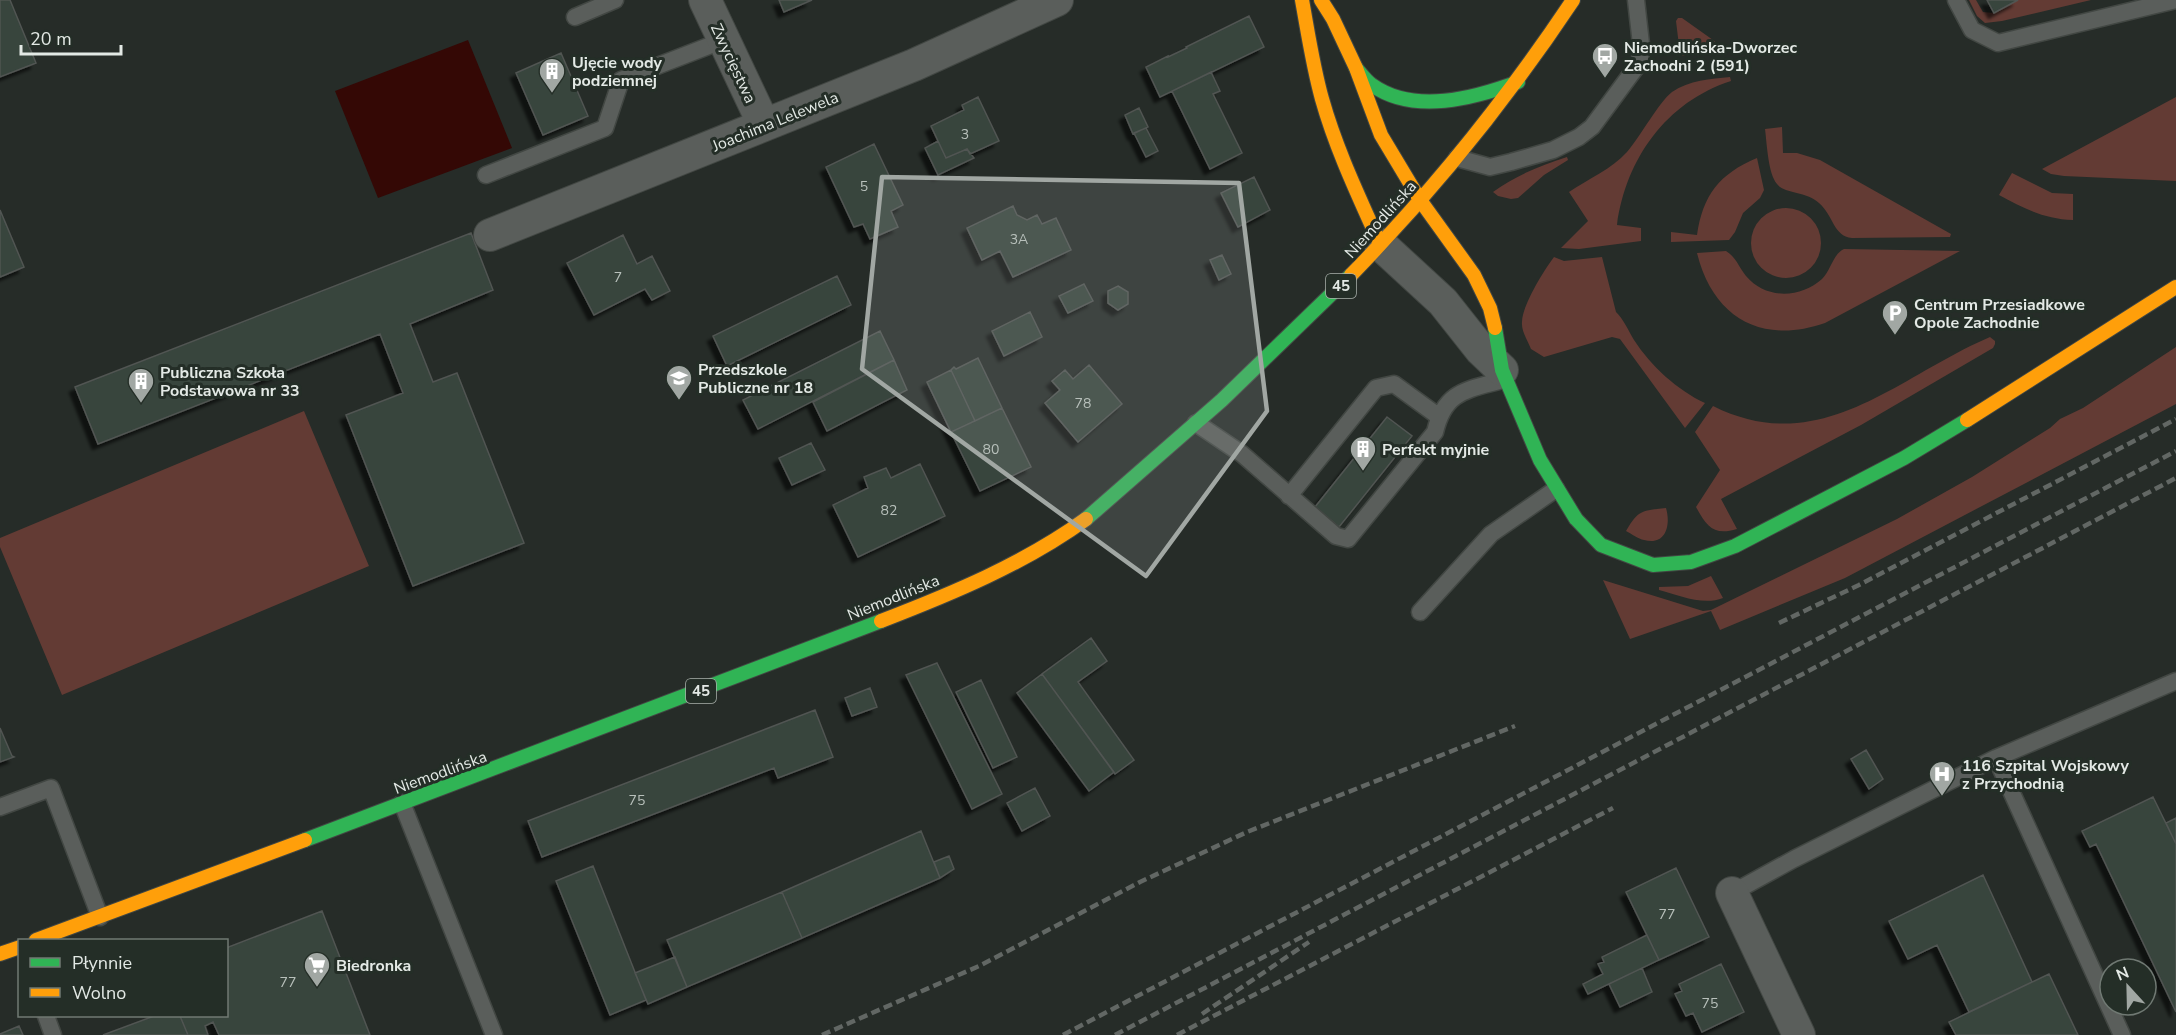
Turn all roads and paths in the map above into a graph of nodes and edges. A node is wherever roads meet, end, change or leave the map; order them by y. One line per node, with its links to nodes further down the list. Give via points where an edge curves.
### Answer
1 (615, 0): 11 (lane)
2 (705, 0): 12 (street, Zwycięstwa)
3 (1056, 0): 15 (street, Joachima Lelewela, via 914,65)
4 (1302, 0): 20 (main road, via 1323,101)
5 (1321, 0): 13 (main road)
6 (1573, 0): 14 (main road, Niemodlińska / 45)
7 (1636, 0): 16 (lane, via 1640,62 1592,127 1553,150 1490,167)
8 (1956, 0): 10 (lane, via 1972,30 1998,43)
9 (2176, 0): 10 (lane)
10 (2130, 5)
11 (575, 17)
12 (724, 40): 15 (street, Zwycięstwa); 17 (lane, via 621,80 604,128)
13 (1356, 68): 14 (main road, via 1373,85 1405,98 1467,98); 18 (main road, via 1381,135)
14 (1518, 82): 16 (main road, Niemodlińska / 45)
15 (764, 125): 19 (street, Joachima Lelewela)
16 (1457, 158): 18 (main road, Niemodlińska / 45)
17 (486, 175)
18 (1420, 200): 20 (main road, Niemodlińska / 45); 22 (main road, via 1474,275 1490,308)
19 (489, 235)
20 (1380, 244): 22 (street, via 1443,302); 24 (main road, Niemodlińska / 45, via 1300,327)
21 (2176, 287): 25 (main road, via 1904,458 1735,546 1690,562 1653,565 1601,545 1576,519)
22 (1504, 375): 23 (lane, via 1453,396); 25 (main road)
23 (1438, 416): 26 (lane, via 1394,384 1376,388); 26 (lane, via 1435,432 1348,539 1336,536)
24 (1196, 423): 26 (lane, via 1242,454); 30 (main road, Niemodlińska / 45, via 1093,513 1022,558 974,582 685,697)
25 (1556, 489): 27 (lane, via 1491,534)
26 (1289, 496)
27 (1420, 612)
28 (2176, 681): 29 (lane)
29 (1996, 758): 32 (lane); 41 (lane)
30 (402, 803): 33 (main road, Niemodlińska / 45); 39 (lane)
31 (0, 807): 33 (lane, via 51,788)
32 (1732, 893): 40 (street)
33 (100, 917): 34 (main road, Niemodlińska / 45)
34 (39, 939)
35 (18, 948): 36 (main road)
36 (0, 954)
37 (46, 1017): 38 (lane)
38 (53, 1035)
39 (494, 1035)
40 (1800, 1035)
41 (2122, 1035)

